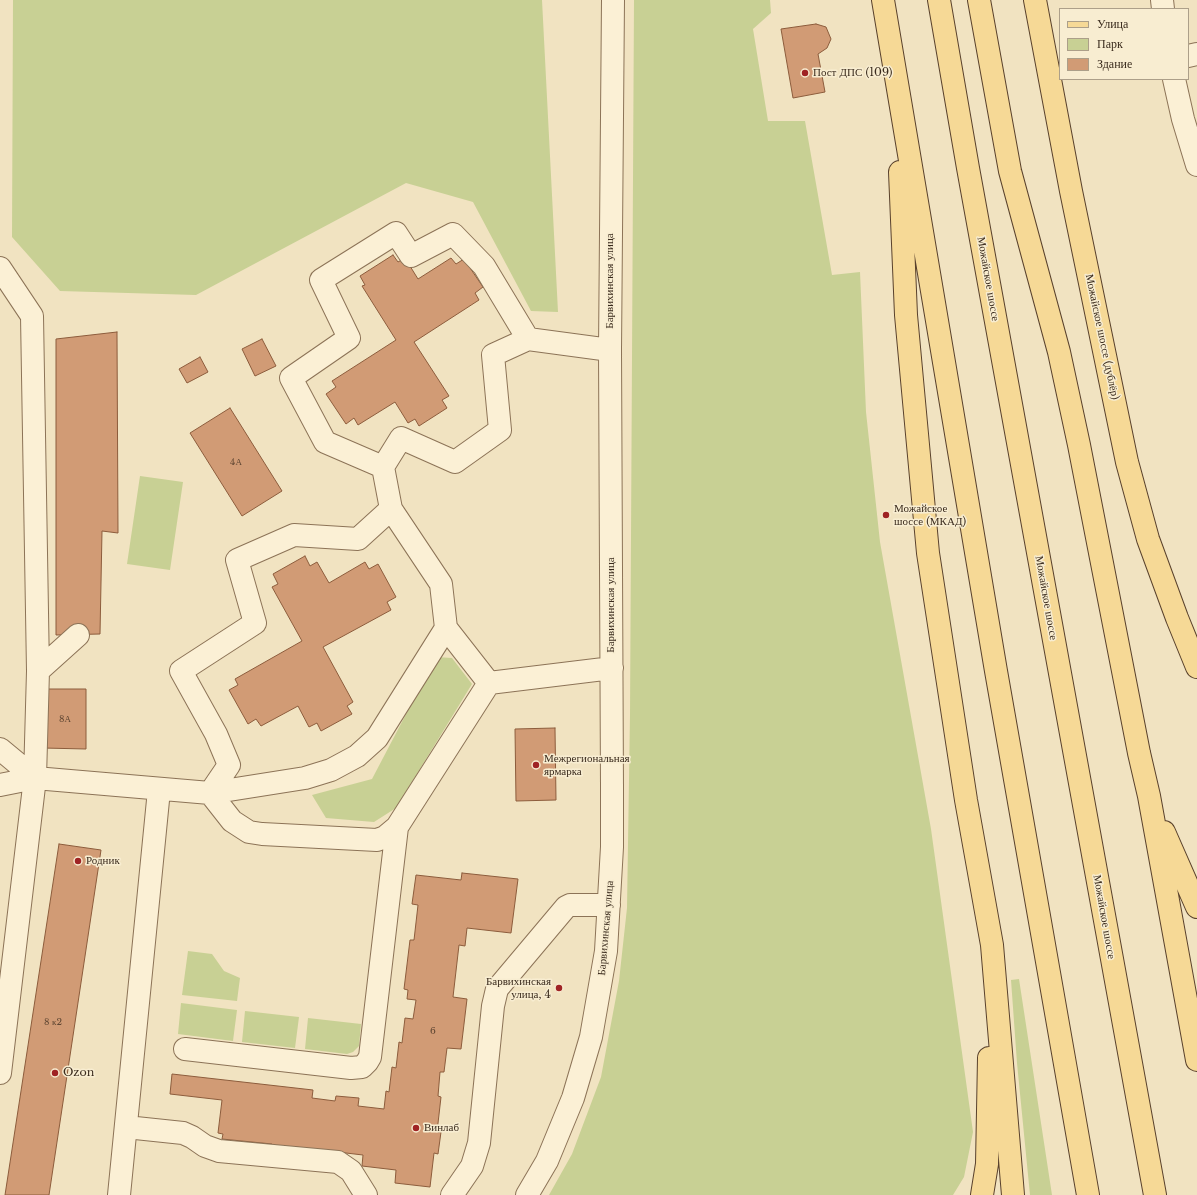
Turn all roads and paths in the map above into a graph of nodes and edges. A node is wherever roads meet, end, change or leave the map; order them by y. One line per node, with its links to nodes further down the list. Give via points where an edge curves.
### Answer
1 (613, 0): 11 (street, Барвихинская улица)
2 (883, 0): 7 (main road)
3 (939, 0): 41 (main road, Можайское шоссе)
4 (979, 0): 25 (main road, via 1010,171 1059,352)
5 (1035, 0): 16 (main road, Можайское шоссе (дублёр), via 1127,462 1148,540)
6 (1174, 80): 8 (street)
7 (896, 81): 29 (main road, via 906,308 928,553 966,800); 40 (main road)
8 (1197, 165)
9 (0, 268): 18 (street, via 32,316)
10 (528, 339): 11 (street); 12 (street, via 493,355 500,430 455,462 401,438); 12 (street, via 484,266 453,234 411,256 396,233 321,280 349,338 291,378 325,442)
11 (610, 350): 17 (street, Барвихинская улица)
12 (383, 467): 13 (street)
13 (391, 509): 14 (street, via 441,584); 24 (street, via 358,539 294,535 237,560 255,624 181,671 216,734 229,765)
14 (446, 628): 19 (street); 24 (street, via 377,738 357,756 331,770 305,778)
15 (78, 635): 18 (street)
16 (1197, 667)
17 (612, 668): 19 (street); 27 (street, Барвихинская улица, via 612,847)
18 (38, 671): 21 (street)
19 (488, 683): 26 (street)
20 (0, 749): 21 (street)
21 (35, 778): 22 (street); 23 (street); 32 (street)
22 (0, 785)
23 (160, 790): 24 (street); 33 (street)
24 (210, 793): 26 (street, via 232,821 249,832 377,840 390,834)
25 (1149, 796): 28 (main road); 31 (main road)
26 (397, 827): 30 (street, via 370,1056 367,1062 362,1067 352,1068)
27 (609, 905): 36 (street, via 566,907 497,989 479,1142 466,1176); 37 (street, Барвихинская улица, via 606,951 591,1037 573,1098 547,1161)
28 (1197, 907)
29 (992, 945): 38 (main road, via 987,1164); 39 (main road)
30 (185, 1049)
31 (1197, 1060)
32 (0, 1073)
33 (126, 1127): 34 (street); 35 (street, via 183,1133 205,1146 220,1151 338,1162 351,1171)
34 (119, 1195)
35 (366, 1195)
36 (452, 1195)
37 (527, 1195)
38 (982, 1195)
39 (1013, 1195)
40 (1088, 1195)
41 (1155, 1195)

